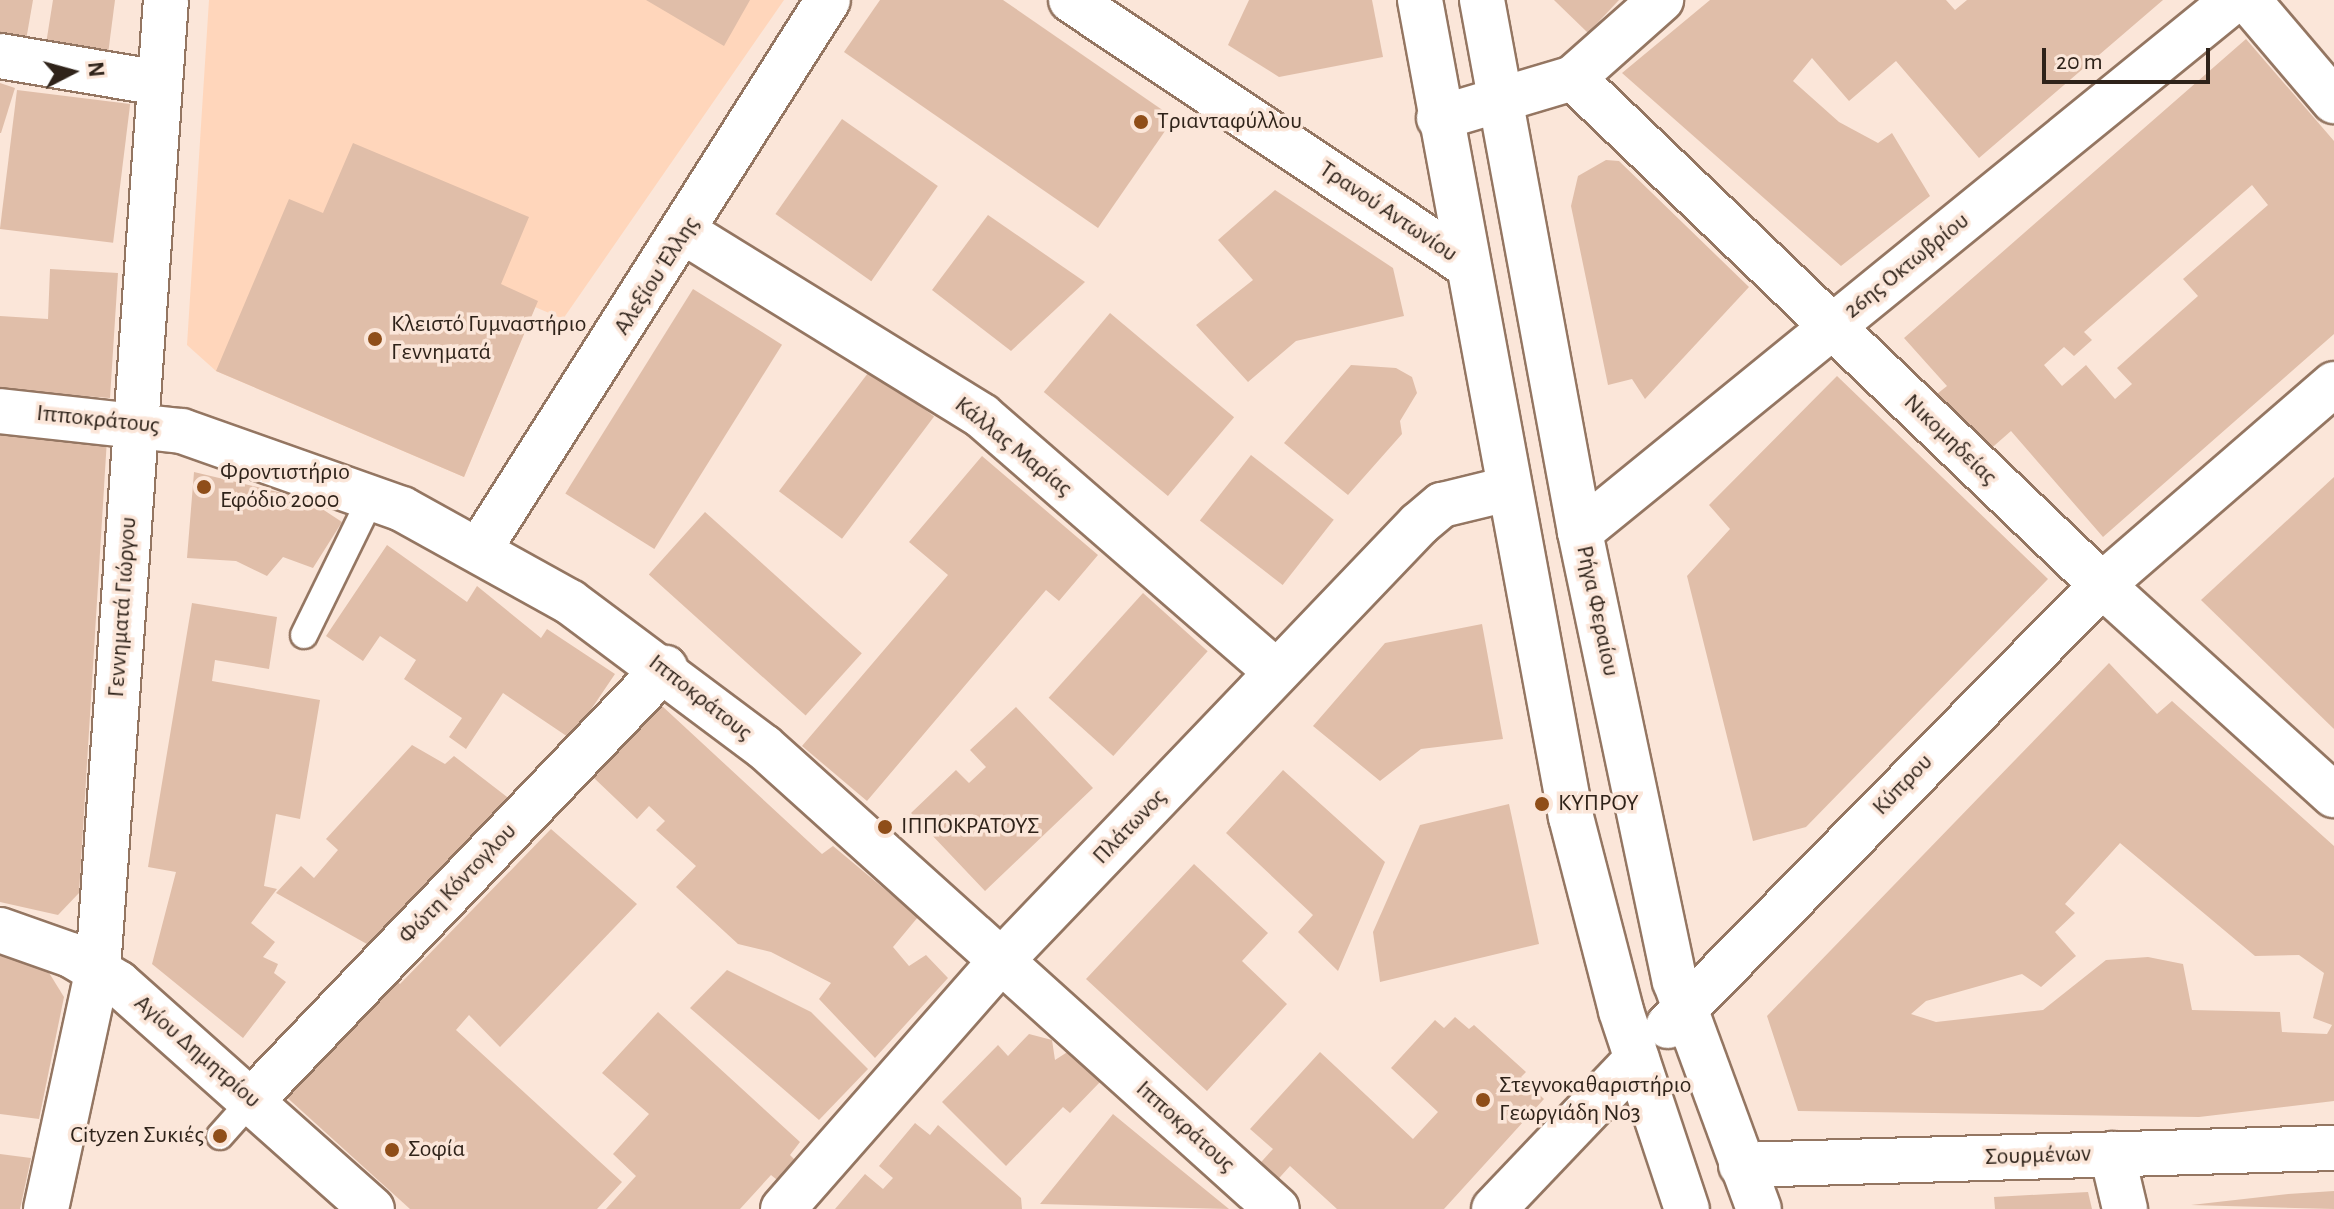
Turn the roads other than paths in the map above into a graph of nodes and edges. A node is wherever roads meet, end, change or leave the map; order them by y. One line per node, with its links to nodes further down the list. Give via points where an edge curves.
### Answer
1 (166, 0): 11 (street, Γεννηματά Γιώργου)
2 (828, 0): 15 (street, Αλεξίου Έλλης)
3 (1071, 0): 16 (street, Τρανού Αντωνίου)
4 (1420, 0): 14 (street)
5 (1482, 0): 13 (street, Ρήγα Φεραίου)
6 (1661, 0): 10 (street)
7 (2234, 0): 17 (street, 26ης Οκτωβρίου)
8 (2248, 0): 12 (street)
9 (0, 56): 11 (street)
10 (1573, 78): 13 (street); 17 (street, Νικομηδείας)
11 (159, 83): 20 (street, Γεννηματά Γιώργου)
12 (2334, 101)
13 (1502, 104): 14 (street); 23 (street, Ρήγα Φεραίου)
14 (1439, 118): 16 (street)
15 (686, 233): 24 (street, Αλεξίου Έλλης); 28 (street, Κάλλας Μαρίας, via 982,416)
16 (1465, 264): 21 (street)
17 (1832, 327): 23 (street, 26ης Οκτωβρίου); 25 (street, Νικομηδείας)
18 (2334, 384): 25 (street, Κύπρου)
19 (0, 411): 20 (street, Ιπποκράτους)
20 (136, 420): 22 (street, Ιπποκράτους); 32 (street, Γεννηματά Γιώργου)
21 (1507, 489): 28 (street, Πλάτωνος, via 1442,505); 34 (street, via 1571,817)
22 (371, 498): 24 (street, Ιπποκράτους); 26 (lane)
23 (1580, 532): 33 (street, Ρήγα Φεραίου)
24 (480, 548): 27 (street, Ιπποκράτους)
25 (2102, 585): 29 (street, Νικομηδείας); 33 (street, Κύπρου)
26 (304, 635)
27 (665, 668): 31 (street, Ιπποκράτους); 35 (street, Φώτη Κόντογλου)
28 (1275, 671): 31 (street, Πλάτωνος)
29 (2334, 795)
30 (0, 930): 32 (street, Αγίου Δημητρίου)
31 (1001, 961): 42 (street, Πλάτωνος); 43 (street, Ιπποκράτους)
32 (98, 969): 35 (street, Αγίου Δημητρίου); 40 (street, Γεννηματά Γιώργου)
33 (1684, 1009): 34 (street, Κύπρου); 39 (street, Ρήγα Φεραίου)
34 (1637, 1059): 44 (street, Κύπρου); 45 (street)
35 (252, 1100): 36 (lane); 41 (street, Αγίου Δημητρίου)
36 (220, 1136)
37 (2334, 1148): 38 (street, Σουρμένων)
38 (2112, 1154): 39 (street, Σουρμένων); 47 (street)
39 (1741, 1165): 46 (street, Ρήγα Φεραίου)
40 (46, 1209)
41 (372, 1209)
42 (783, 1209)
43 (1277, 1209)
44 (1494, 1209)
45 (1687, 1209)
46 (1759, 1209)
47 (2125, 1209)

